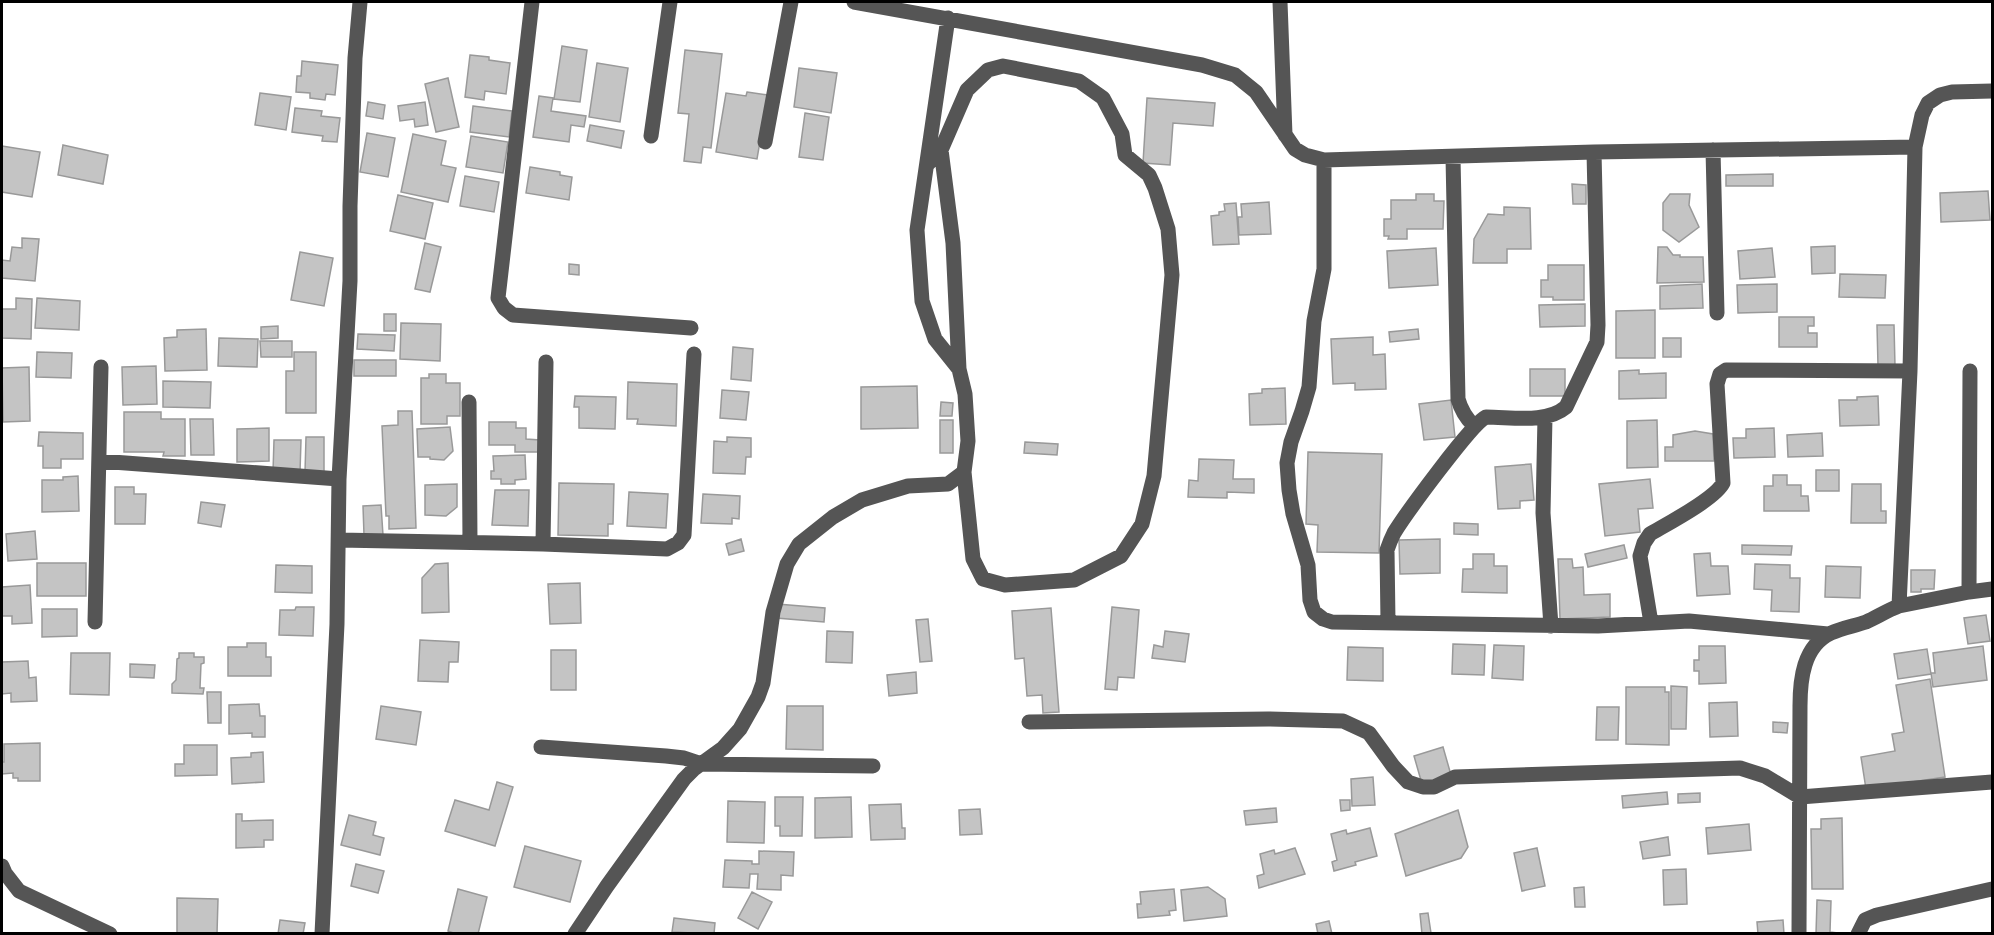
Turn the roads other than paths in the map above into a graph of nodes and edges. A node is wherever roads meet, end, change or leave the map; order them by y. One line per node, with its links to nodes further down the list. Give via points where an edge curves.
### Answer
1 (360, 2): 32 (street)
2 (532, 2): 20 (street, via 498,298 513,315)
3 (670, 2): 10 (street)
4 (791, 2): 11 (street)
5 (854, 2): 7 (street)
6 (1280, 2): 9 (street)
7 (948, 18): 9 (street, via 1202,65 1235,75 1256,92); 18 (street)
8 (1992, 91): 12 (street, via 1952,92 1928,103)
9 (1285, 135): 17 (street, via 1295,149)
10 (651, 136)
11 (765, 142)
12 (1915, 147): 14 (street); 25 (street)
13 (941, 150): 18 (street); 24 (street, via 953,243); 31 (street, via 967,90 988,70 1003,66 1079,81 1103,98 1122,134 1125,155 1149,175 1168,228 1172,275 1154,476 1142,524 1121,556 1074,580 1005,585 983,579 973,559)
14 (1713, 150): 15 (street); 19 (street)
15 (1594, 152): 16 (street); 28 (street, via 1597,342 1566,407 1557,415)
16 (1453, 157): 17 (street); 29 (street, via 1458,399 1466,419)
17 (1324, 160): 40 (street, via 1324,269 1314,321 1309,387 1287,463 1289,490 1308,565 1314,612 1332,622)
18 (927, 165): 24 (street, via 917,230 922,301 935,339)
19 (1717, 313)
20 (691, 328)
21 (694, 354): 35 (street, via 684,535 678,543 667,549)
22 (546, 362): 35 (street)
23 (102, 367): 30 (street)
24 (959, 369): 31 (street, via 968,441)
25 (1910, 371): 38 (street); 41 (street, via 1726,370 1720,374 1717,384 1723,483 1720,489 1650,534 1644,543 1640,556)
26 (1970, 371): 37 (street)
27 (469, 402): 34 (street)
28 (1545, 417): 29 (street, via 1486,417); 42 (street, via 1543,513)
29 (1474, 426): 40 (street, via 1390,540)
30 (99, 461): 32 (street); 39 (street)
31 (964, 472): 46 (street, via 948,483 908,486 862,500 799,544 787,564 772,612 758,697 740,729)
32 (339, 479): 33 (street)
33 (339, 540): 34 (street); 53 (street)
34 (470, 542): 35 (street)
35 (543, 544)
36 (1992, 589): 37 (street)
37 (1969, 592): 38 (street)
38 (1899, 606): 43 (street)
39 (95, 622)
40 (1388, 622): 42 (street)
41 (1651, 623): 42 (street); 43 (street, via 1689,621)
42 (1551, 626)
43 (1828, 634): 49 (street, via 1812,650 1800,684)
44 (1029, 722): 49 (street, via 1343,721 1369,733 1408,782 1423,787 1434,787 1455,777 1740,768 1765,776)
45 (541, 747): 46 (street, via 666,756)
46 (702, 764): 47 (street); 54 (street, via 684,779 661,809)
47 (873, 766)
48 (1992, 782): 49 (street)
49 (1800, 797): 55 (street)
50 (2, 866): 52 (street, via 19,891)
51 (1992, 889): 56 (street, via 1876,915 1864,920)
52 (110, 933)
53 (322, 933)
54 (575, 933)
55 (1799, 933)
56 (1858, 933)

